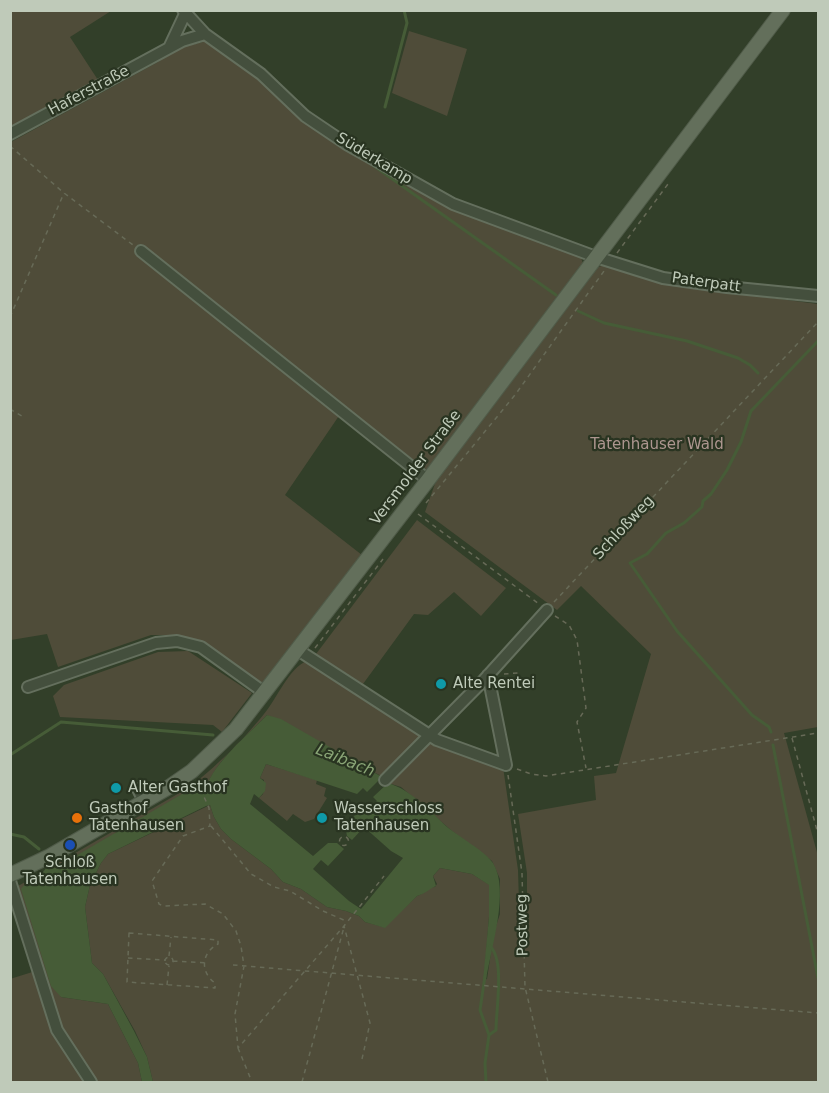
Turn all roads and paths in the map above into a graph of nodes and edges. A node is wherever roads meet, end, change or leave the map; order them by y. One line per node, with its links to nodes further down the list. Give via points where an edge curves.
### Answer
1 (783, 10): 9 (main road, Versmolder Straße)
2 (184, 12): 3 (street, Süderkamp); 4 (street)
3 (205, 34): 4 (street, Haferstraße); 9 (street, Süderkamp, via 261,74 305,116 389,169 453,204)
4 (168, 48): 5 (street, Haferstraße)
5 (10, 134)
6 (10, 146): 7 (path)
7 (64, 192): 8 (path); 12 (path)
8 (141, 251): 16 (street)
9 (596, 257): 10 (street, Paterpatt); 16 (main road, Versmolder Straße)
10 (610, 262): 11 (street, Paterpatt, via 663,278); 17 (path, via 515,395)
11 (819, 296)
12 (10, 317)
13 (819, 322): 20 (path, Schloßweg)
14 (10, 409): 15 (path)
15 (25, 418)
16 (428, 480): 21 (main road, Versmolder Straße)
17 (425, 505)
18 (418, 514): 20 (path)
19 (389, 552): 21 (path)
20 (547, 609): 22 (street); 29 (path, via 568,625 577,640 586,708 577,722)
21 (304, 653): 24 (main road, Versmolder Straße); 26 (street)
22 (489, 675): 26 (street); 28 (street)
23 (28, 687): 24 (street, via 156,643 177,641 201,647)
24 (265, 693): 34 (main road, Versmolder Straße, via 215,751 192,771 141,795 50,856)
25 (819, 733): 27 (path)
26 (429, 734): 28 (street); 31 (street)
27 (792, 737): 29 (path); 33 (path)
28 (506, 765): 29 (path, via 546,777); 52 (path, Postweg, via 522,873)
29 (587, 770)
30 (195, 778): 32 (path, via 208,805)
31 (385, 780)
32 (210, 826): 37 (path, via 251,874); 47 (path, via 183,836 152,881 163,906 205,904 223,914 239,938)
33 (819, 834)
34 (10, 875)
35 (384, 876): 37 (path)
36 (10, 880): 56 (street, via 57,1030)
37 (347, 921): 38 (path)
38 (344, 926): 48 (path); 49 (path); 50 (path)
39 (171, 937): 40 (path); 41 (path, via 129,933); 44 (path, via 218,940 207,952)
40 (169, 956): 42 (path); 43 (path)
41 (128, 958): 42 (path); 51 (path, via 127,982)
42 (165, 960): 45 (path)
43 (173, 961): 44 (path); 45 (path)
44 (206, 963): 51 (path, via 206,973 215,988)
45 (169, 965): 51 (path)
46 (233, 965): 47 (path)
47 (244, 966): 48 (path); 54 (path, via 235,1014)
48 (303, 971): 49 (path); 54 (path)
49 (331, 973): 50 (path); 58 (path)
50 (358, 976): 52 (path); 55 (path, via 370,1023)
51 (167, 985)
52 (525, 987): 53 (path); 59 (path, Postweg)
53 (819, 1013)
54 (238, 1048): 57 (path)
55 (362, 1059)
56 (91, 1083)
57 (252, 1083)
58 (302, 1083)
59 (548, 1083)

